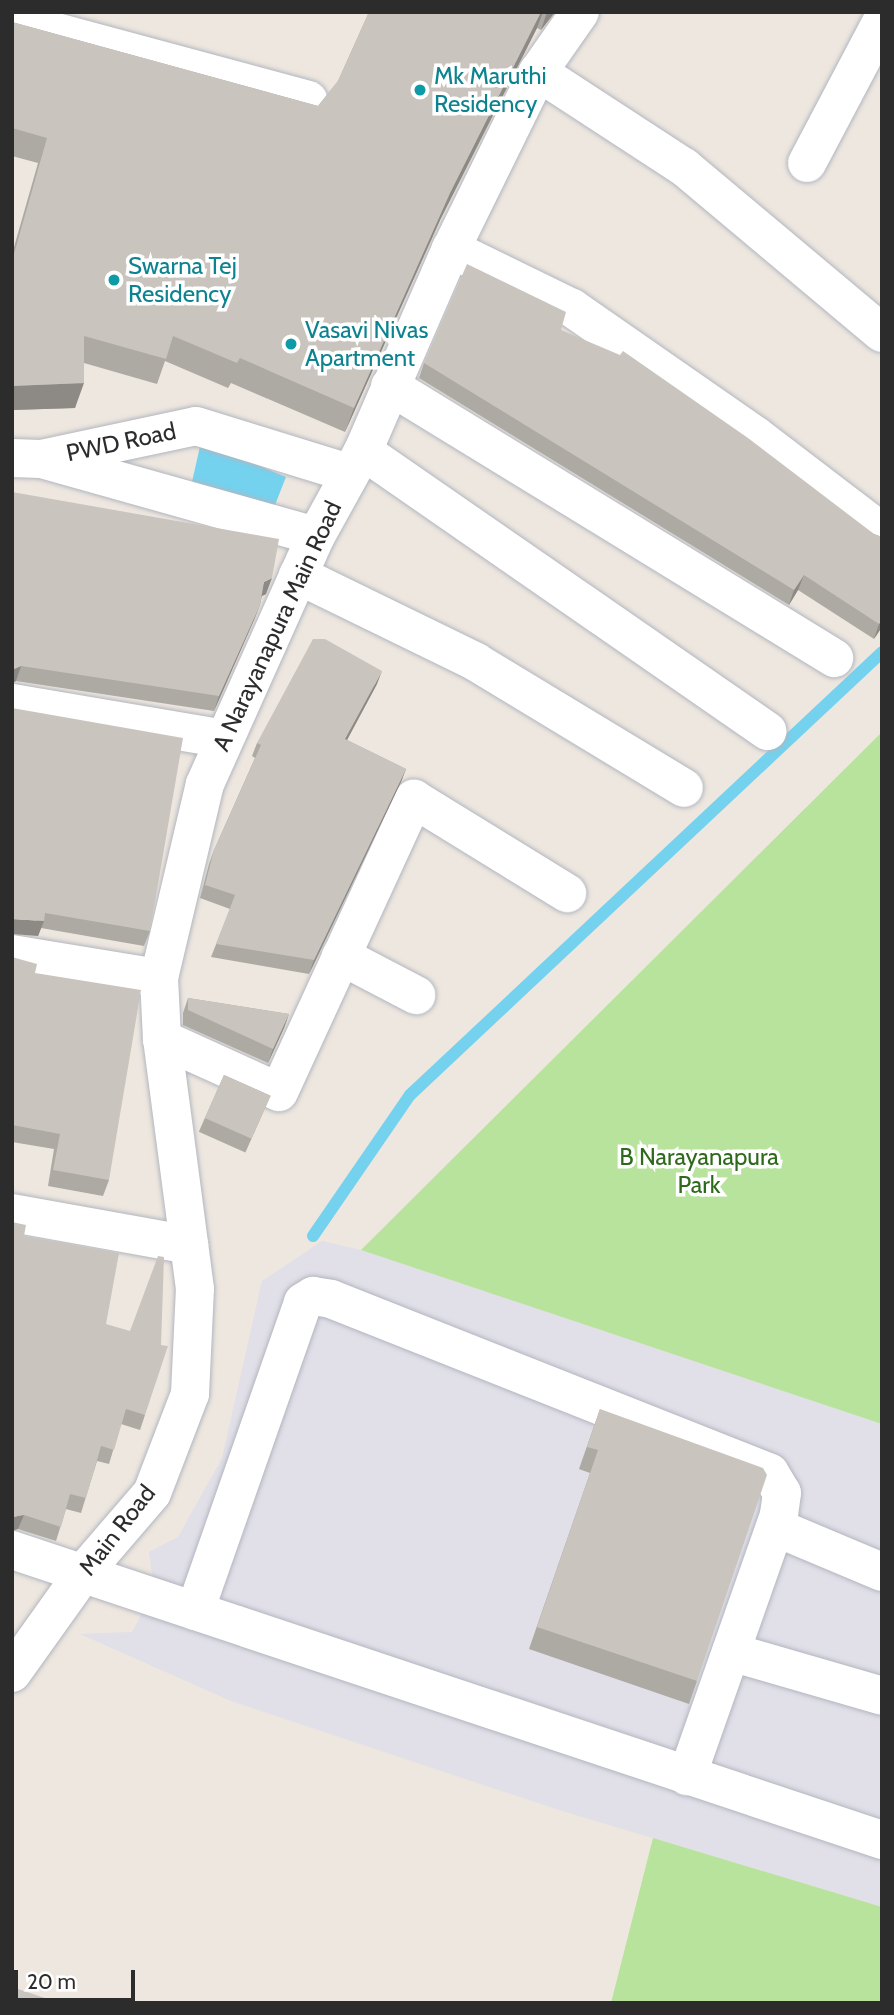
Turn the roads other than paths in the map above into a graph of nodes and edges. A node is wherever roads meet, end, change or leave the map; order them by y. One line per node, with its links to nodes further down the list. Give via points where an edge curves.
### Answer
1 (580, 12): 4 (street, A Narayanapura Main Road)
2 (12, 20): 5 (street)
3 (882, 21): 6 (street)
4 (538, 72): 7 (street, A Narayanapura Main Road); 8 (street, via 684,167)
5 (309, 100)
6 (807, 163)
7 (451, 249): 9 (street, A Narayanapura Main Road); 12 (street, via 572,308 755,435)
8 (882, 333)
9 (390, 386): 11 (street, A Narayanapura Main Road); 15 (street)
10 (26, 458): 11 (street, PWD Road, via 196,426); 13 (street)
11 (356, 462): 13 (street, A Narayanapura Main Road); 17 (street, PWD Road)
12 (882, 532)
13 (316, 536): 14 (street, A Narayanapura Main Road)
14 (298, 575): 18 (street, A Narayanapura Main Road); 19 (street, via 476,662)
15 (834, 658)
16 (12, 703): 18 (street)
17 (767, 731)
18 (224, 739): 23 (street, A Narayanapura Main Road, via 205,784)
19 (684, 788)
20 (567, 893): 22 (street, via 414,799)
21 (12, 954): 23 (street)
22 (341, 957): 24 (street); 25 (street, via 279,1092)
23 (159, 978): 25 (street, A Narayanapura Main Road)
24 (416, 995)
25 (162, 1039): 27 (street, A Narayanapura Main Road)
26 (12, 1213): 27 (street)
27 (189, 1245): 28 (street, A Narayanapura Main Road)
28 (195, 1289): 31 (street, Main Road, via 190,1394 152,1493)
29 (775, 1527): 32 (street); 33 (street, via 782,1493 770,1473 331,1299 313,1296 303,1302); 34 (street)
30 (12, 1550): 31 (street)
31 (84, 1572): 33 (street); 35 (street, Main Road)
32 (882, 1572)
33 (195, 1611): 37 (street)
34 (731, 1652): 36 (street); 37 (street)
35 (12, 1673)
36 (882, 1696)
37 (687, 1776): 38 (street)
38 (882, 1840)

